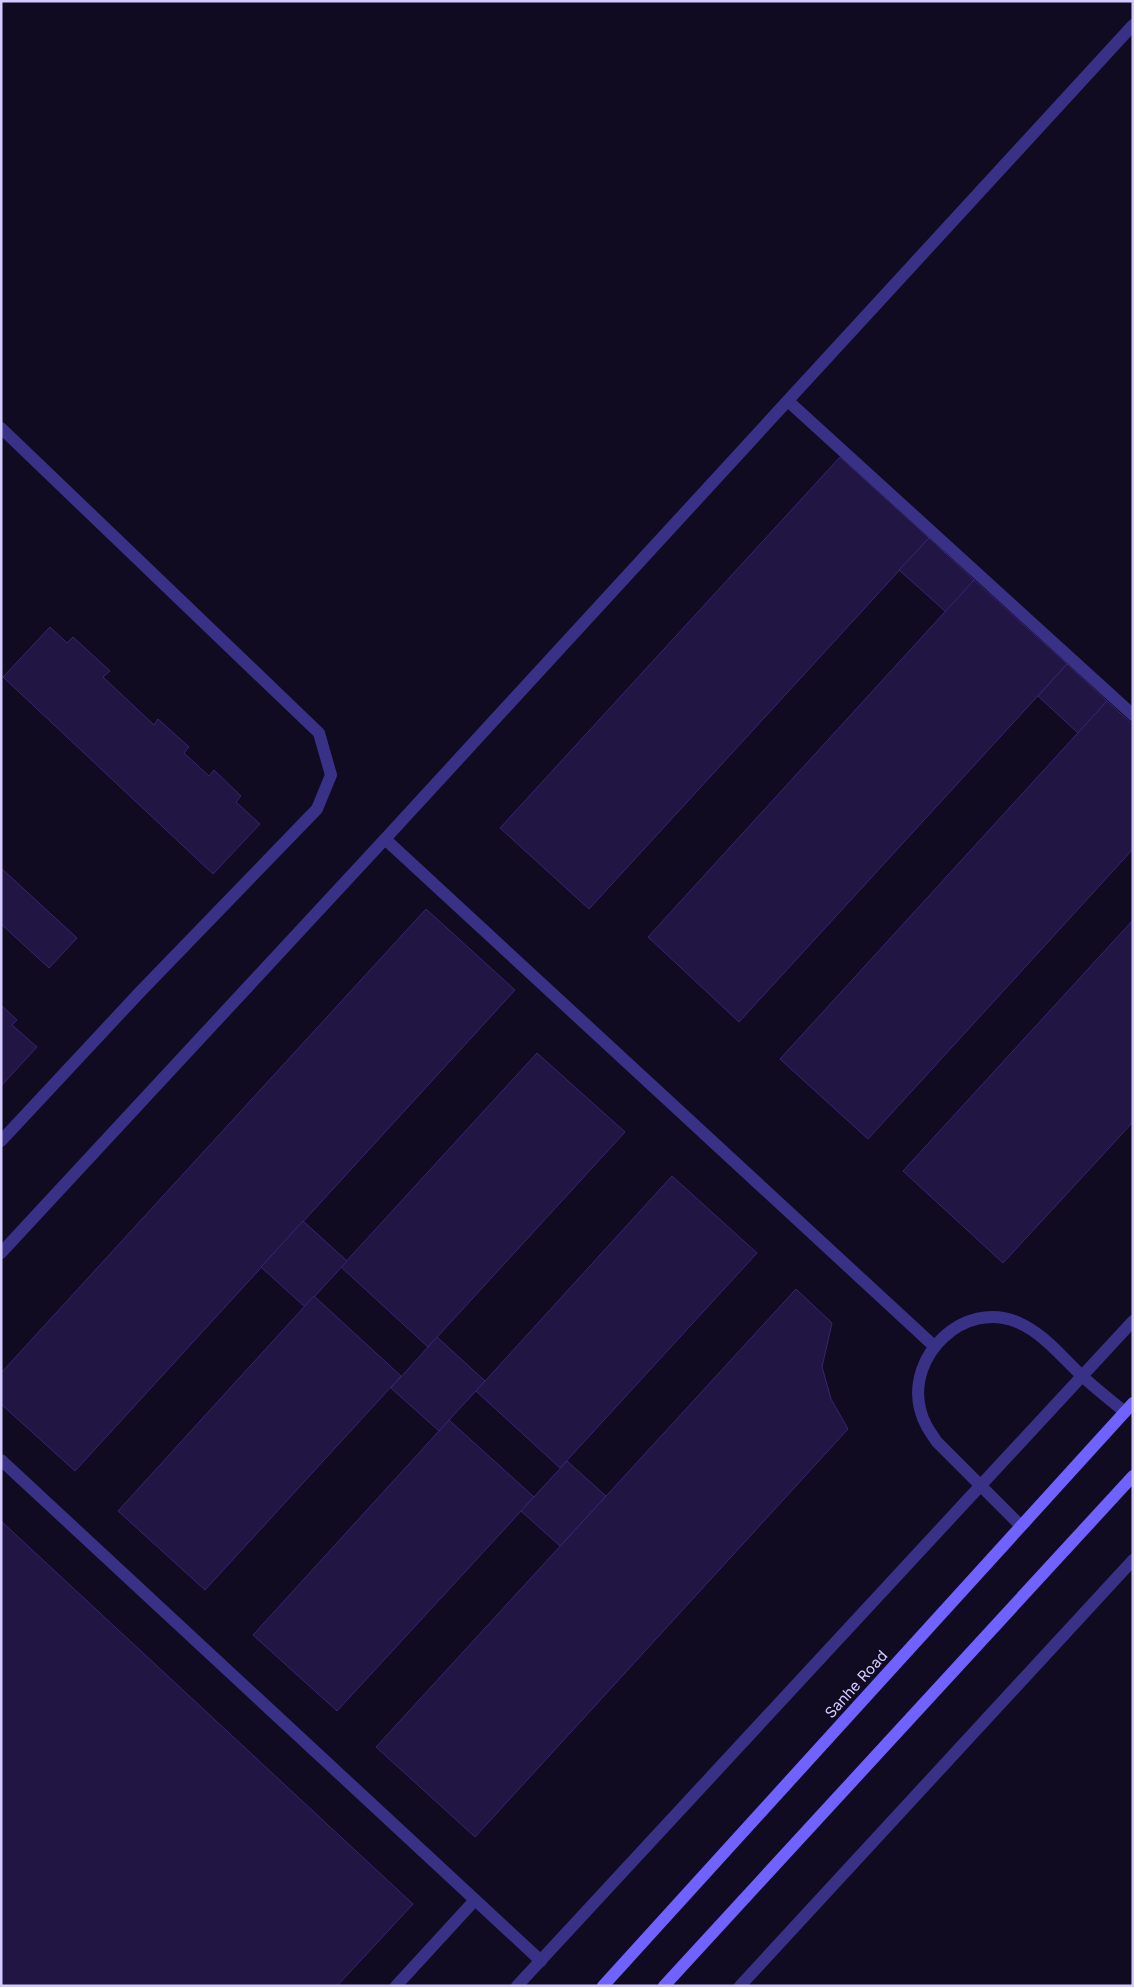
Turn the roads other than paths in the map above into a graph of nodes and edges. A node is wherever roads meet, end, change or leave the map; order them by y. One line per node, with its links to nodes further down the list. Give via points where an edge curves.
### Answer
1 (1133, 25): 2 (street)
2 (788, 401): 4 (street); 5 (street)
3 (1, 428): 6 (street, via 319,733 331,775 317,809)
4 (1133, 715)
5 (385, 839): 7 (street); 9 (street)
6 (1, 1142)
7 (1, 1253)
8 (1133, 1321): 10 (street)
9 (934, 1346): 10 (street, via 957,1326 976,1319 996,1317 1034,1330); 14 (street, via 921,1372 918,1390 926,1427 937,1442)
10 (1082, 1376): 11 (street); 14 (street)
11 (1129, 1407): 15 (main road, Sanhe Road)
12 (1, 1460): 17 (street)
13 (1133, 1476): 22 (main road)
14 (982, 1485): 15 (street); 18 (street)
15 (1021, 1526): 21 (main road, Sanhe Road)
16 (1133, 1560): 23 (street)
17 (475, 1900): 18 (street); 19 (street)
18 (540, 1961): 20 (street)
19 (396, 1986)
20 (517, 1986)
21 (603, 1986)
22 (664, 1986)
23 (740, 1986)

